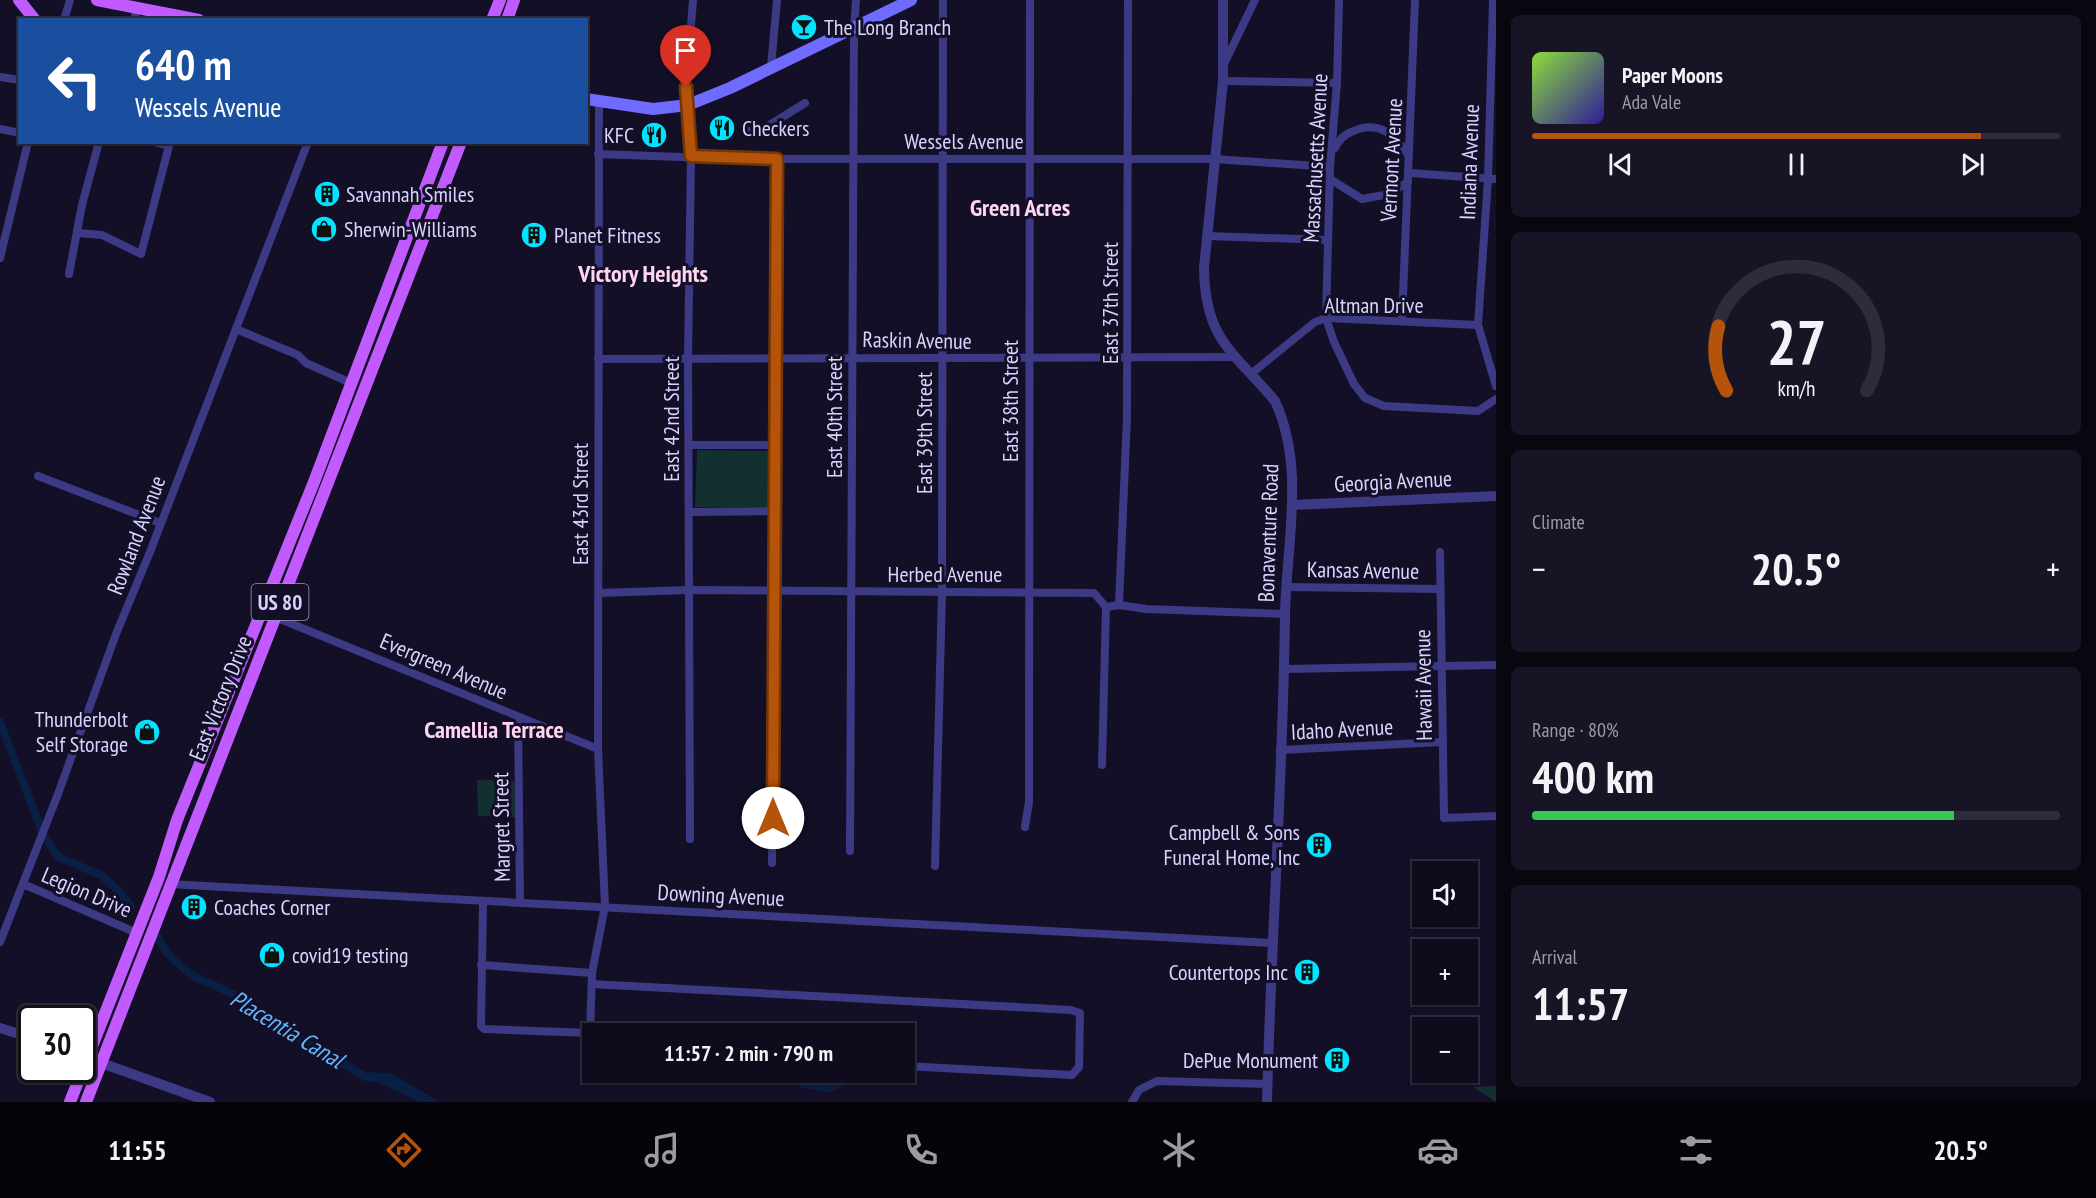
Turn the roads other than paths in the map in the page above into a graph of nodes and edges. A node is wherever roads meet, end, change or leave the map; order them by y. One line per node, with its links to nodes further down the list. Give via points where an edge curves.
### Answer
1 (19, 0): 19 (main road)
2 (69, 0): 20 (street)
3 (97, 0): 18 (main road)
4 (500, 0): 22 (main road)
5 (514, 0): 23 (main road)
6 (693, 0): 34 (street, East 42nd Street)
7 (777, 0): 26 (street)
8 (856, 0): 24 (street, East 40th Street)
9 (911, 0): 24 (main road)
10 (943, 0): 49 (street, East 39th Street)
11 (1030, 0): 51 (street, East 38th Street)
12 (1128, 0): 53 (street, East 37th Street)
13 (1223, 0): 25 (street)
14 (1255, 0): 25 (street, Bonaventure Road)
15 (1339, 0): 30 (street, Massachusetts Avenue)
16 (1415, 0): 47 (street, Vermont Avenue)
17 (1493, 0): 57 (street, Indiana Avenue)
18 (135, 14): 21 (main road)
19 (33, 18)
20 (64, 18)
21 (178, 18)
22 (493, 18)
23 (508, 18)
24 (854, 28): 26 (main road); 48 (street, East 40th Street)
25 (1223, 64): 29 (street, Bonaventure Road)
26 (771, 67): 34 (main road)
27 (0, 77): 28 (street)
28 (18, 80)
29 (1223, 81): 30 (street); 52 (street, Bonaventure Road)
30 (1337, 82): 44 (street, Massachusetts Avenue)
31 (588, 99): 32 (main road)
32 (599, 102): 34 (main road, via 653,109); 45 (street, East 43rd Street)
33 (805, 103): 36 (street, via 768,126)
34 (688, 105): 46 (street, East 42nd Street)
35 (0, 129): 37 (street)
36 (746, 132)
37 (18, 133)
38 (28, 144): 61 (street)
39 (99, 144): 58 (street)
40 (170, 144): 58 (street, via 141,254 102,235)
41 (307, 144): 66 (street, Rowland Avenue)
42 (442, 144): 76 (main road, East Victory Drive / US 80)
43 (460, 144): 82 (main road, East Victory Drive / US 80)
44 (1332, 153): 47 (street, via 1348,133 1366,126 1389,132); 54 (street, Massachusetts Avenue)
45 (597, 154): 46 (street, Wessels Avenue); 73 (street, East 43rd Street)
46 (691, 156): 50 (street, Wessels Avenue); 70 (street, East 42nd Street)
47 (1409, 156): 55 (street, Vermont Avenue)
48 (854, 157): 49 (street, Wessels Avenue); 50 (street, Wessels Avenue); 67 (street, East 40th Street)
49 (945, 157): 51 (street, Wessels Avenue); 74 (street, East 39th Street)
50 (777, 159): 71 (street)
51 (1029, 159): 53 (street, Wessels Avenue); 72 (street, East 38th Street)
52 (1214, 159): 53 (street, Wessels Avenue); 54 (street, Wessels Avenue); 59 (street, Bonaventure Road)
53 (1128, 160): 68 (street, East 37th Street)
54 (1330, 167): 56 (street, Massachusetts Avenue)
55 (1408, 178): 56 (street, via 1389,194 1362,200); 57 (street); 64 (street, Vermont Avenue)
56 (1330, 179): 60 (street, Massachusetts Avenue)
57 (1492, 179): 65 (street, Indiana Avenue)
58 (78, 233): 62 (street)
59 (1208, 236): 60 (street); 69 (street, Bonaventure Road, via 1204,268 1206,309 1220,338)
60 (1328, 240): 63 (street, Massachusetts Avenue)
61 (0, 258)
62 (69, 274)
63 (1326, 318): 64 (street, Altman Drive); 75 (street, Altman Drive, via 1315,322); 78 (street, via 1342,361 1365,398 1384,406 1478,411)
64 (1401, 321): 65 (street, Altman Drive)
65 (1478, 325): 77 (street)
66 (236, 329): 76 (street); 87 (street, Rowland Avenue)
67 (853, 356): 71 (street, Raskin Avenue); 74 (street, Raskin Avenue); 94 (street, East 40th Street)
68 (1127, 357): 69 (street, Raskin Avenue); 72 (street, Raskin Avenue); 97 (street, East 37th Street)
69 (1235, 357): 75 (street, Bonaventure Road)
70 (688, 358): 71 (street, Raskin Avenue); 73 (street, Raskin Avenue); 79 (street, East 42nd Street)
71 (776, 358): 80 (street)
72 (1028, 358): 74 (street, Raskin Avenue); 93 (street, East 38th Street)
73 (597, 359): 95 (street, East 43rd Street)
74 (943, 360): 96 (street, East 39th Street)
75 (1252, 373): 84 (street, Bonaventure Road, via 1275,401 1288,435)
76 (351, 383): 82 (main road, East Victory Drive / US 80)
77 (1496, 386)
78 (1496, 399)
79 (690, 445): 80 (street); 86 (street, East 42nd Street)
80 (774, 445): 85 (street)
81 (38, 476): 87 (street)
82 (320, 484): 100 (main road, East Victory Drive / US 80); 104 (main road, East Victory Drive / US 80)
83 (1496, 496): 84 (street, Georgia Avenue)
84 (1293, 505): 89 (street, Bonaventure Road)
85 (776, 511): 86 (street); 92 (street)
86 (689, 512): 91 (street, East 42nd Street)
87 (160, 523): 118 (street, Rowland Avenue)
88 (1440, 552): 90 (street, Hawaii Avenue)
89 (1286, 587): 90 (street, Kansas Avenue); 99 (street, Bonaventure Road)
90 (1440, 589): 101 (street, Hawaii Avenue)
91 (690, 590): 92 (street, Herbed Avenue); 95 (street, Herbed Avenue); 114 (street, East 42nd Street)
92 (775, 591): 94 (street, Herbed Avenue); 116 (street)
93 (1027, 591): 96 (street, Herbed Avenue); 98 (street, Herbed Avenue, via 1094,593); 113 (street, East 38th Street, via 1029,802)
94 (851, 592): 96 (street, Herbed Avenue); 115 (street, East 40th Street)
95 (599, 593): 108 (street, East 43rd Street)
96 (942, 593): 117 (street, East 39th Street)
97 (1119, 605): 98 (street); 99 (street)
98 (1106, 607): 110 (street)
99 (1285, 614): 103 (street, Bonaventure Road)
100 (275, 617): 105 (main road, East Victory Drive / US 80); 106 (street, Evergreen Avenue)
101 (1441, 665): 102 (street); 103 (street); 107 (street, Hawaii Avenue)
102 (1496, 665)
103 (1285, 669): 109 (street, Bonaventure Road)
104 (236, 677): 105 (main road); 112 (main road, East Victory Drive / US 80)
105 (248, 683): 119 (main road, East Victory Drive / US 80)
106 (518, 717): 108 (street, Evergreen Avenue); 120 (street, Margret Street)
107 (1441, 742): 109 (street, Idaho Avenue); 111 (street, Hawaii Avenue, via 1444,818)
108 (598, 749): 122 (street, East 43rd Street)
109 (1280, 750): 125 (street, Bonaventure Road)
110 (1102, 765)
111 (1496, 816)
112 (175, 827): 119 (main road, via 177,841 164,877); 123 (main road, East Victory Drive / US 80)
113 (1025, 827)
114 (690, 839)
115 (850, 851)
116 (772, 863)
117 (935, 867)
118 (23, 884): 123 (street, Legion Drive); 124 (street, Rowland Avenue)
119 (169, 884): 121 (street, Downing Avenue); 135 (main road, East Victory Drive / US 80)
120 (520, 901): 121 (street, Downing Avenue); 122 (street, Downing Avenue)
121 (483, 902): 126 (street)
122 (604, 906): 125 (street, Downing Avenue); 127 (street, East 43rd Street)
123 (137, 933): 131 (main road, East Victory Drive / US 80)
124 (0, 942)
125 (1271, 943): 138 (street, Bonaventure Road)
126 (481, 965): 127 (street); 133 (street, via 480,1022 484,1029)
127 (592, 973): 128 (street, East 43rd Street)
128 (592, 984): 129 (street, East 43rd Street); 136 (street, via 1071,1010 1078,1011 1081,1018 1079,1067 1071,1075)
129 (591, 1023)
130 (0, 1028): 132 (street)
131 (96, 1030)
132 (18, 1034)
133 (582, 1035)
134 (96, 1060): 135 (street)
135 (101, 1062): 140 (main road, East Victory Drive / US 80); 141 (street)
136 (915, 1067)
137 (76, 1083): 139 (main road, East Victory Drive / US 80)
138 (1268, 1084): 142 (street, via 1157,1081 1139,1089); 143 (street, Bonaventure Road)
139 (70, 1102)
140 (86, 1102)
141 (210, 1102)
142 (1132, 1102)
143 (1268, 1102)

